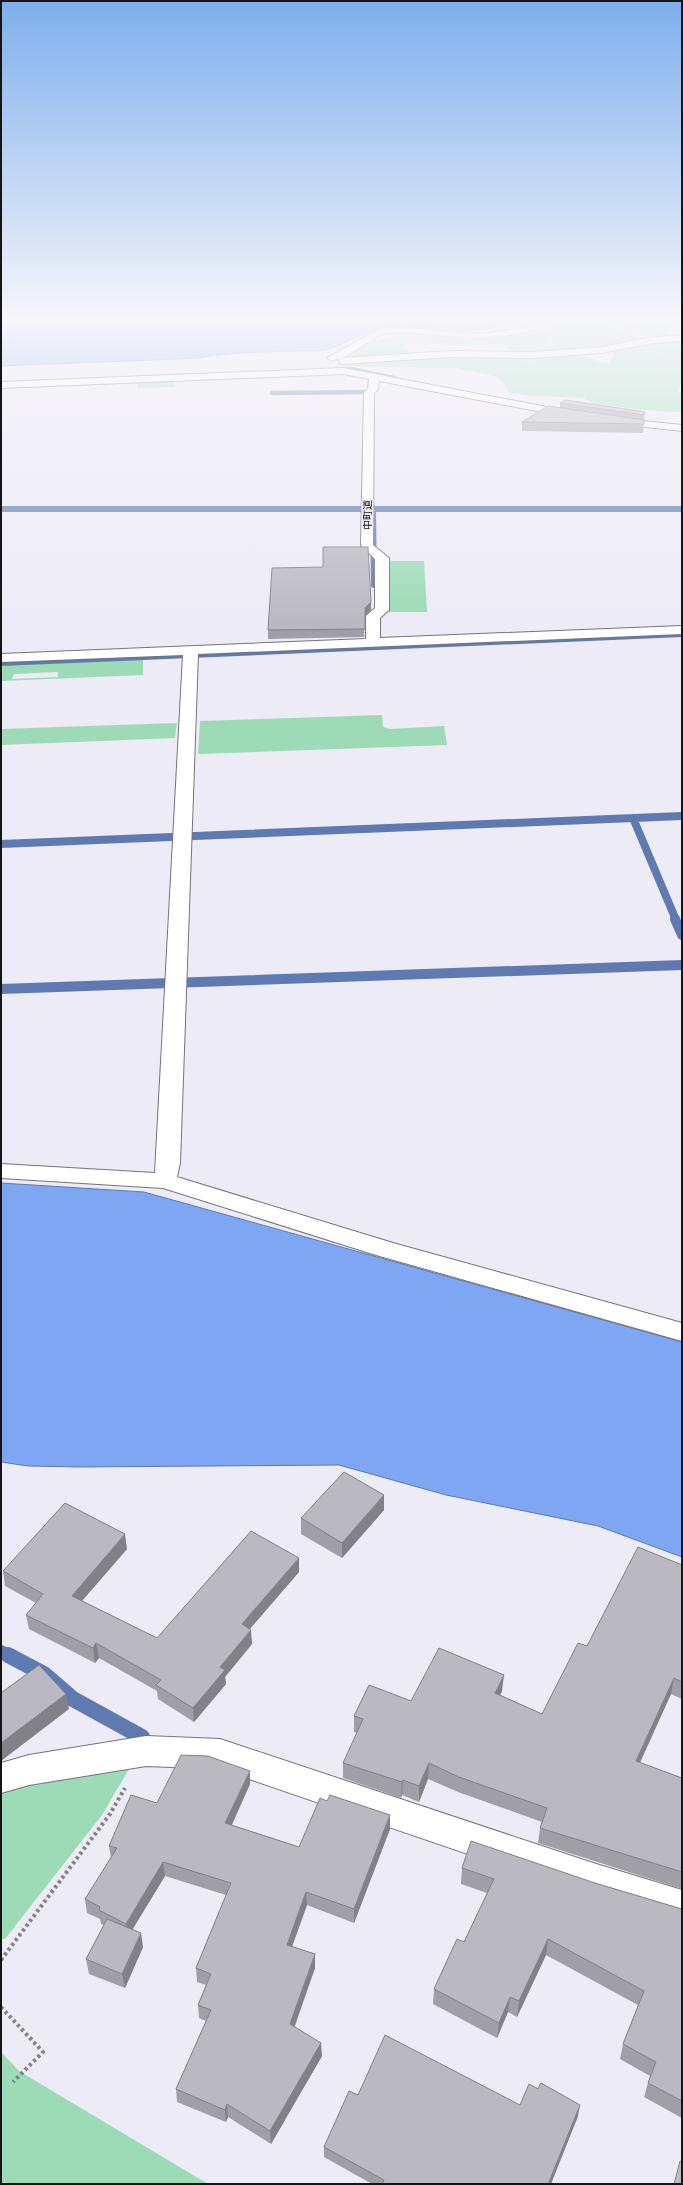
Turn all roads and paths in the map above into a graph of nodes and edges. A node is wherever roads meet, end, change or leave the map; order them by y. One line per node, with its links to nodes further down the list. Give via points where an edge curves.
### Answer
1 (369, 421): 5 (street, 中町道, via 367,545 382,558 382,610 373,616)
2 (609, 421): 3 (street)
3 (682, 428)
4 (682, 630): 5 (street)
5 (373, 643): 6 (street)
6 (190, 654): 7 (street); 9 (street, via 168,1163)
7 (1, 658)
8 (1, 1171): 9 (street)
9 (165, 1181): 10 (street, via 385,1249)
10 (682, 1332)
11 (146, 1751): 12 (street, via 29,1770); 13 (street, via 220,1754 592,1880); 14 (path, via 110,1814)
12 (1, 1778)
13 (682, 1907)
14 (1, 1960)
15 (1, 2007): 16 (path, via 43,2052)
16 (13, 2082)

